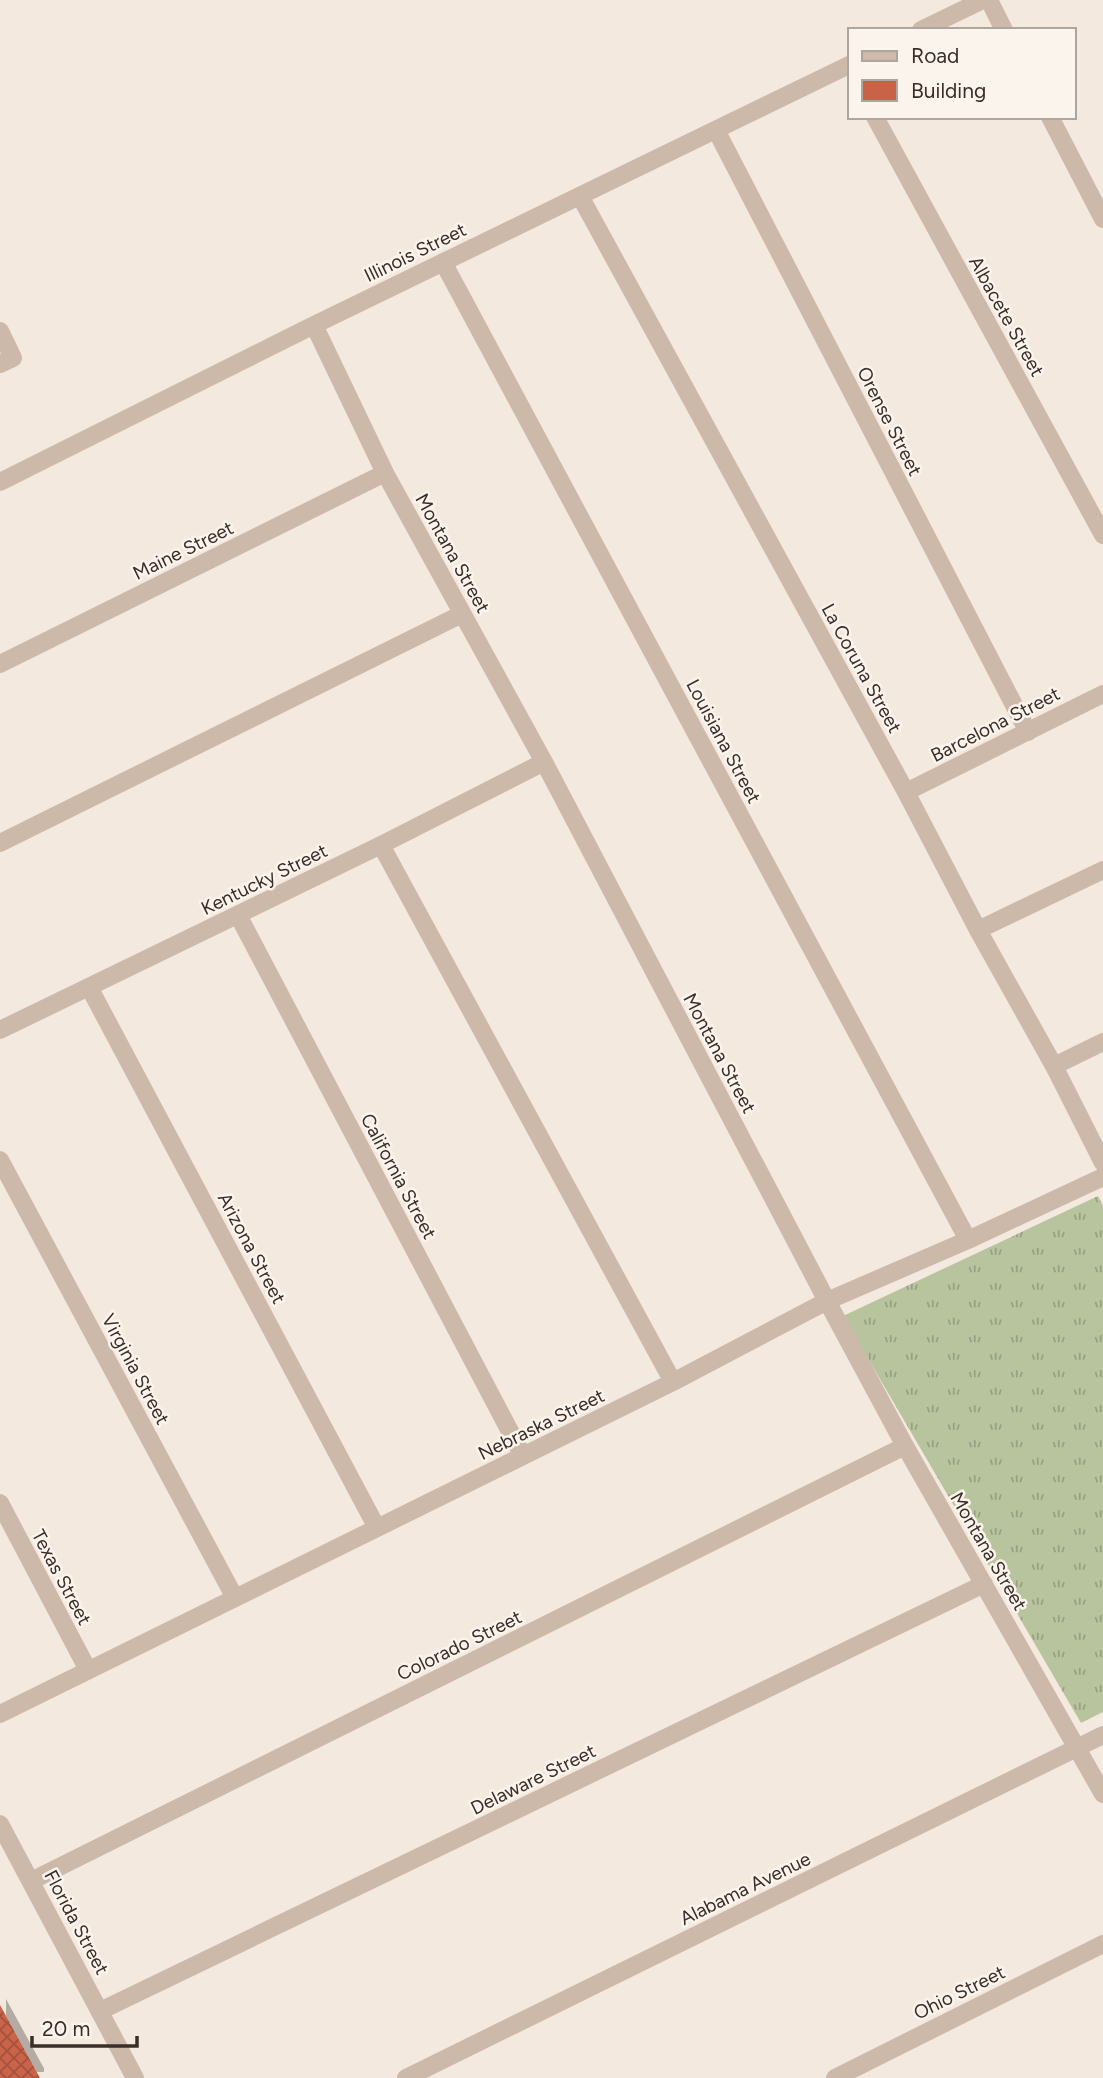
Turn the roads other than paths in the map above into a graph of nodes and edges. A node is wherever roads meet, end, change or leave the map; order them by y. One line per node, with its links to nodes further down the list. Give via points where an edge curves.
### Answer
1 (983, 0): 3 (street)
2 (989, 0): 4 (street)
3 (925, 28)
4 (1003, 28)
5 (848, 67): 8 (street, Illinois Street)
6 (876, 119): 17 (street, Albacete Street)
7 (1051, 119): 10 (street)
8 (716, 130): 9 (street, Illinois Street); 21 (street, Orense Street)
9 (580, 195): 11 (street, Illinois Street); 23 (street, La Coruna Street)
10 (1103, 219)
11 (443, 262): 12 (street, Illinois Street); 36 (street, Louisiana Street)
12 (314, 325): 15 (street, Montana Street); 16 (street, Illinois Street)
13 (0, 331): 14 (street, via 13,358)
14 (0, 364)
15 (385, 474): 18 (street, Montana Street); 19 (street, Maine Street)
16 (0, 482)
17 (1103, 535)
18 (462, 614): 22 (street, Montana Street); 24 (street)
19 (0, 664)
20 (1103, 694): 21 (street, Barcelona Street)
21 (1028, 732): 23 (street, Barcelona Street)
22 (544, 762): 25 (street, Kentucky Street); 37 (street, Montana Street)
23 (906, 792): 28 (street, La Coruna Street)
24 (0, 842)
25 (381, 845): 27 (street, Kentucky Street); 38 (street)
26 (1103, 870): 28 (street)
27 (238, 915): 29 (street, Kentucky Street); 40 (street, California Street)
28 (978, 930): 32 (street, La Coruna Street)
29 (89, 986): 30 (street, Kentucky Street); 42 (street, Arizona Street)
30 (0, 1030)
31 (1103, 1042): 32 (street)
32 (1054, 1066): 34 (street, La Coruna Street)
33 (0, 1160): 44 (street, Virginia Street)
34 (1103, 1163)
35 (1103, 1177): 36 (street, Nebraska Street)
36 (968, 1240): 37 (street, Nebraska Street)
37 (827, 1301): 38 (street, Nebraska Street); 39 (street, Montana Street)
38 (673, 1382): 40 (street, Nebraska Street)
39 (905, 1446): 43 (street, Montana Street); 51 (street, Colorado Street)
40 (523, 1456): 42 (street, Nebraska Street)
41 (0, 1503): 45 (street, Texas Street)
42 (377, 1528): 44 (street, Nebraska Street)
43 (984, 1584): 48 (street, Montana Street); 53 (street, Delaware Street)
44 (235, 1598): 45 (street, Nebraska Street)
45 (88, 1670): 46 (street, Nebraska Street)
46 (0, 1714)
47 (1103, 1735): 48 (street, Alabama Avenue)
48 (1077, 1748): 49 (street, Montana Street); 55 (street, Alabama Avenue)
49 (1103, 1794)
50 (0, 1824): 51 (street, Florida Street)
51 (31, 1881): 53 (street, Florida Street)
52 (1103, 1944): 56 (street, Ohio Street)
53 (100, 2011): 54 (street, Florida Street)
54 (135, 2078)
55 (406, 2078)
56 (835, 2078)

